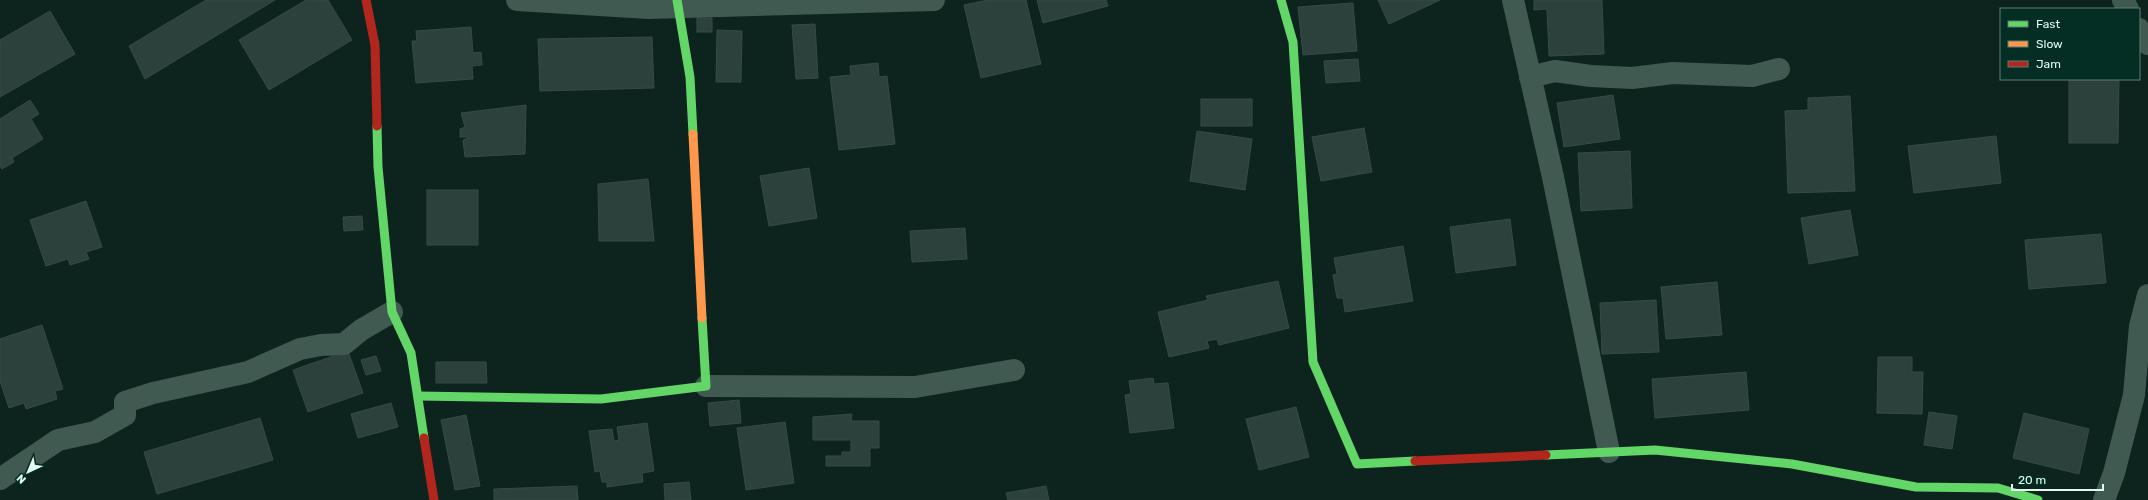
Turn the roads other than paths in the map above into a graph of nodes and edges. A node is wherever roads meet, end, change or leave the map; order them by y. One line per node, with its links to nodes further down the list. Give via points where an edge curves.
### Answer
1 (366, 0): 12 (street, via 375,45 378,167)
2 (517, 0): 6 (street, via 649,8)
3 (934, 0): 6 (street)
4 (1281, 0): 16 (street, via 1294,42 1313,362 1357,464)
5 (1513, 0): 10 (street)
6 (678, 4): 14 (street, via 690,77)
7 (2140, 31): 8 (street)
8 (2148, 44)
9 (1779, 69): 10 (street, via 1752,76 1673,73 1632,78 1555,71)
10 (1530, 77): 16 (street)
11 (2148, 295): 20 (street, via 2140,326 2134,395 2114,473)
12 (392, 312): 15 (street, via 411,353); 17 (street, via 361,330 344,344 300,349 248,372 153,393 125,402 125,415 95,432 58,440)
13 (1014, 370): 14 (street, via 915,387)
14 (706, 386): 15 (street, via 601,398)
15 (419, 396): 18 (street)
16 (1610, 452): 19 (street, via 1655,450 1792,464 1916,487 1998,488)
17 (0, 479)
18 (434, 500)
19 (2038, 500)
20 (2104, 500)

